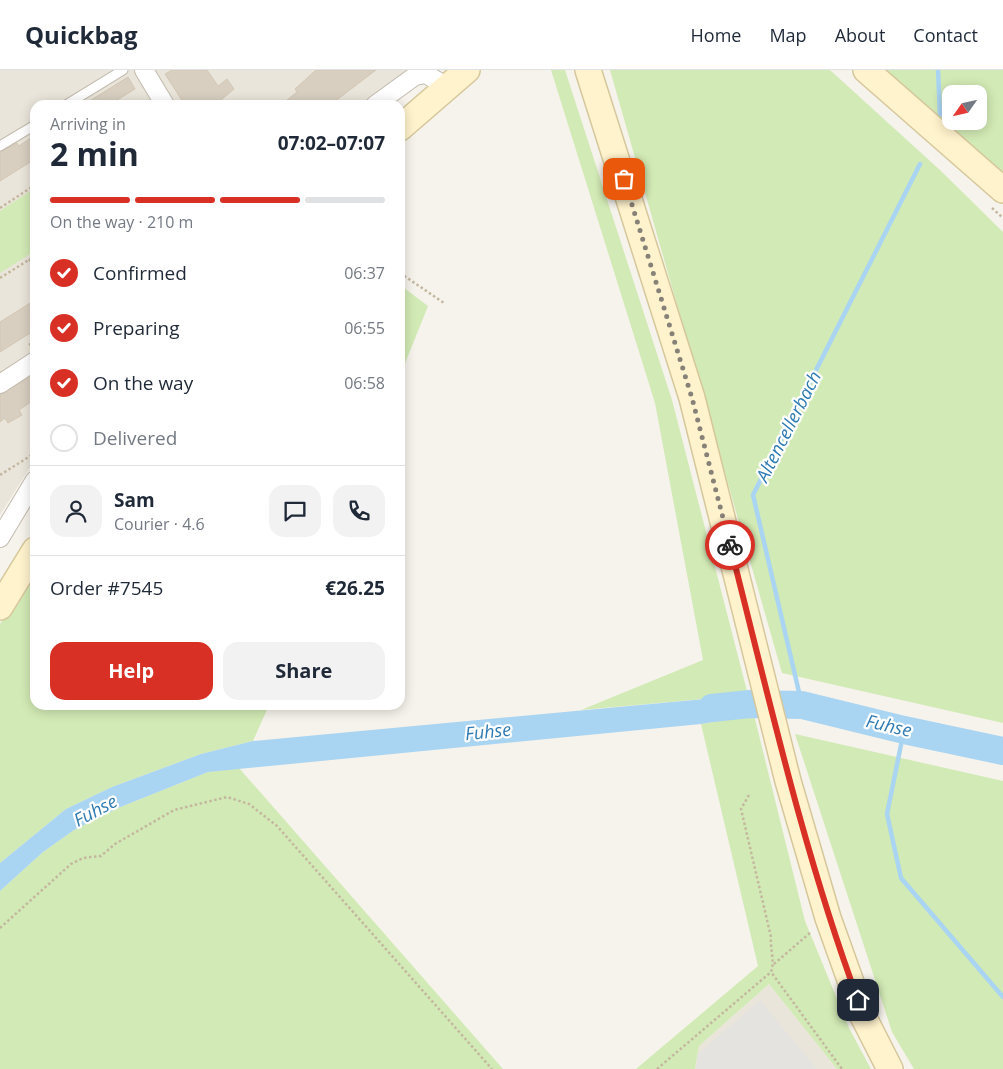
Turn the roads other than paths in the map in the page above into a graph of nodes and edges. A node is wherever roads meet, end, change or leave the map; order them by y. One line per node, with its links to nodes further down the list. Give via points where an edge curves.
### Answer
1 (123, 70): 7 (lane)
2 (144, 70): 8 (street)
3 (467, 70): 6 (main road)
4 (588, 70): 20 (main road, via 692,398 788,781 828,918 864,1016)
5 (866, 70): 13 (main road)
6 (447, 87): 9 (street, via 426,74 415,76); 10 (main road)
7 (74, 100)
8 (162, 100)
9 (383, 100)
10 (405, 124)
11 (30, 128): 12 (lane)
12 (0, 146)
13 (1003, 190)
14 (30, 365): 15 (street)
15 (0, 384)
16 (30, 488): 17 (street)
17 (0, 538)
18 (30, 558): 19 (main road)
19 (0, 607)
20 (890, 1069)

